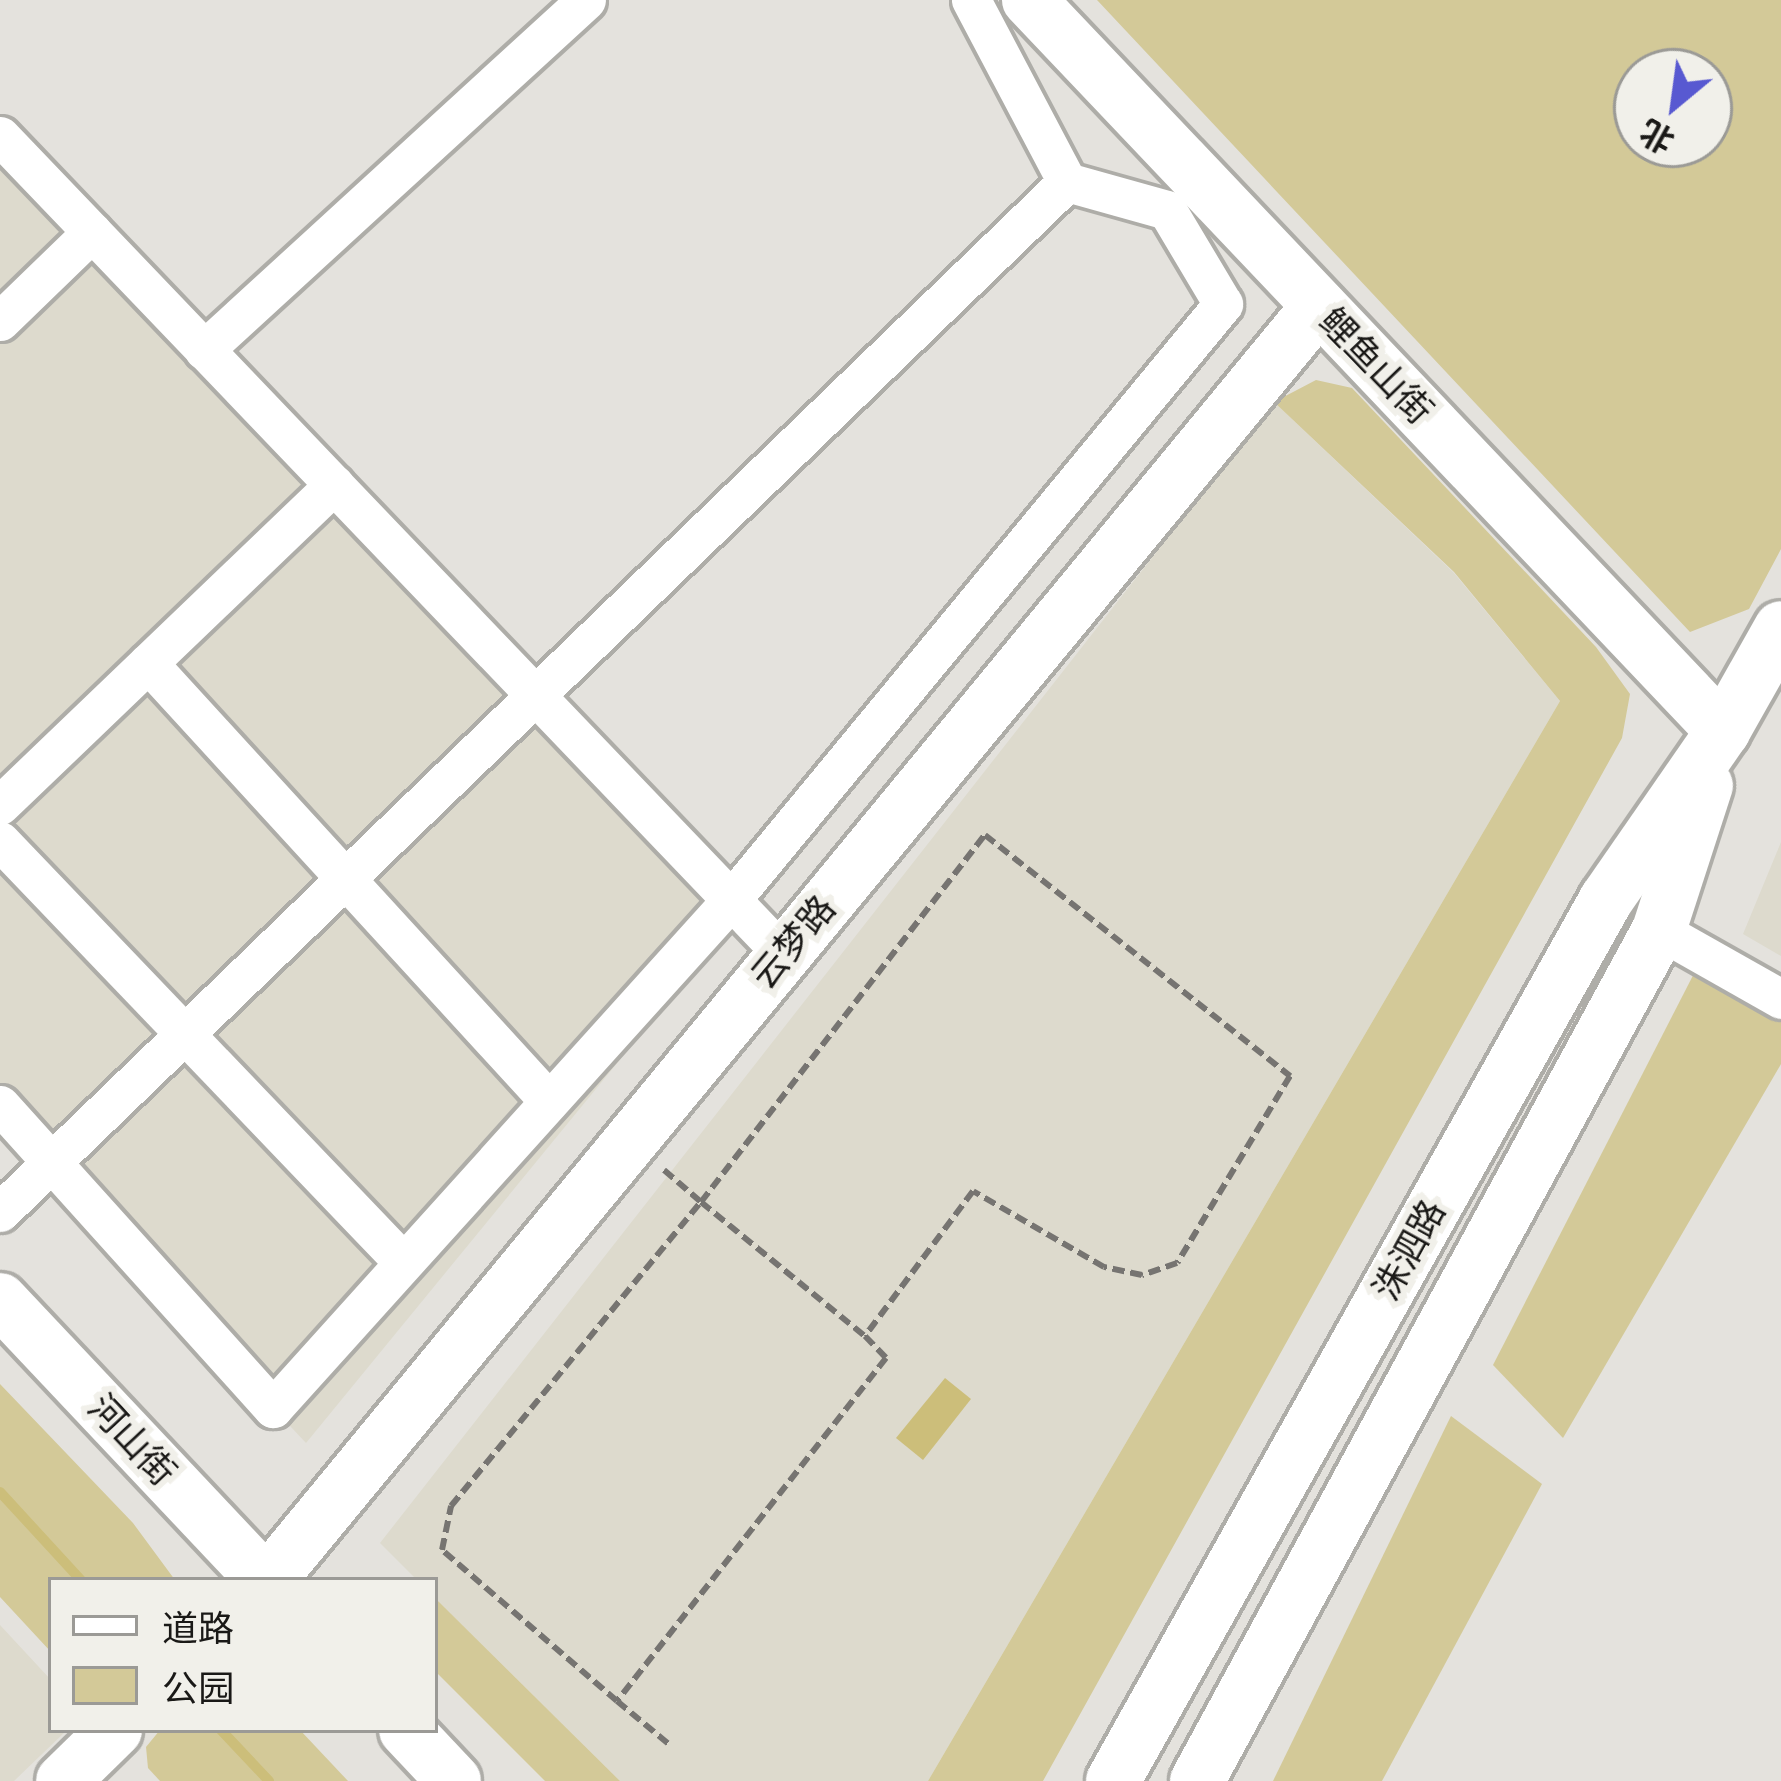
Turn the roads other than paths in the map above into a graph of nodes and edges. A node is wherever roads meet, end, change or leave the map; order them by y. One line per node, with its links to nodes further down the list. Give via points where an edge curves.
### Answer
1 (586, 0): 9 (street)
2 (971, 0): 5 (street)
3 (1029, 0): 7 (street, 鲤鱼山街)
4 (0, 136): 6 (street)
5 (1067, 182): 13 (street); 18 (street, via 1167,209 1223,304)
6 (92, 232): 8 (street); 9 (street)
7 (1319, 306): 14 (street, 鲤鱼山街); 20 (street, 云梦路)
8 (0, 321)
9 (204, 350): 10 (street)
10 (334, 485): 12 (street); 13 (street)
11 (1781, 628): 14 (street, 洙泗路)
12 (148, 663): 15 (street); 17 (street)
13 (535, 696): 17 (street); 18 (street)
14 (1723, 731): 19 (street, 洙泗路); 35 (street, 洙泗路, via 1606,900)
15 (0, 805)
16 (0, 841): 22 (street)
17 (346, 879): 22 (street); 23 (street)
18 (730, 900): 20 (street); 23 (street)
19 (1659, 930): 21 (street); 36 (street, 洙泗路)
20 (783, 954): 30 (street, 云梦路)
21 (1781, 999)
22 (185, 1034): 25 (street); 27 (street)
23 (549, 1101): 27 (street)
24 (0, 1105): 25 (street)
25 (50, 1165): 26 (street); 27 (street, via 273,1408)
26 (0, 1212)
27 (404, 1262)
28 (0, 1300): 29 (street, 河山街)
29 (263, 1577)
30 (268, 1577)
31 (112, 1733): 33 (street)
32 (409, 1733): 34 (street)
33 (63, 1781)
34 (454, 1781)
35 (1113, 1781)
36 (1197, 1781)

